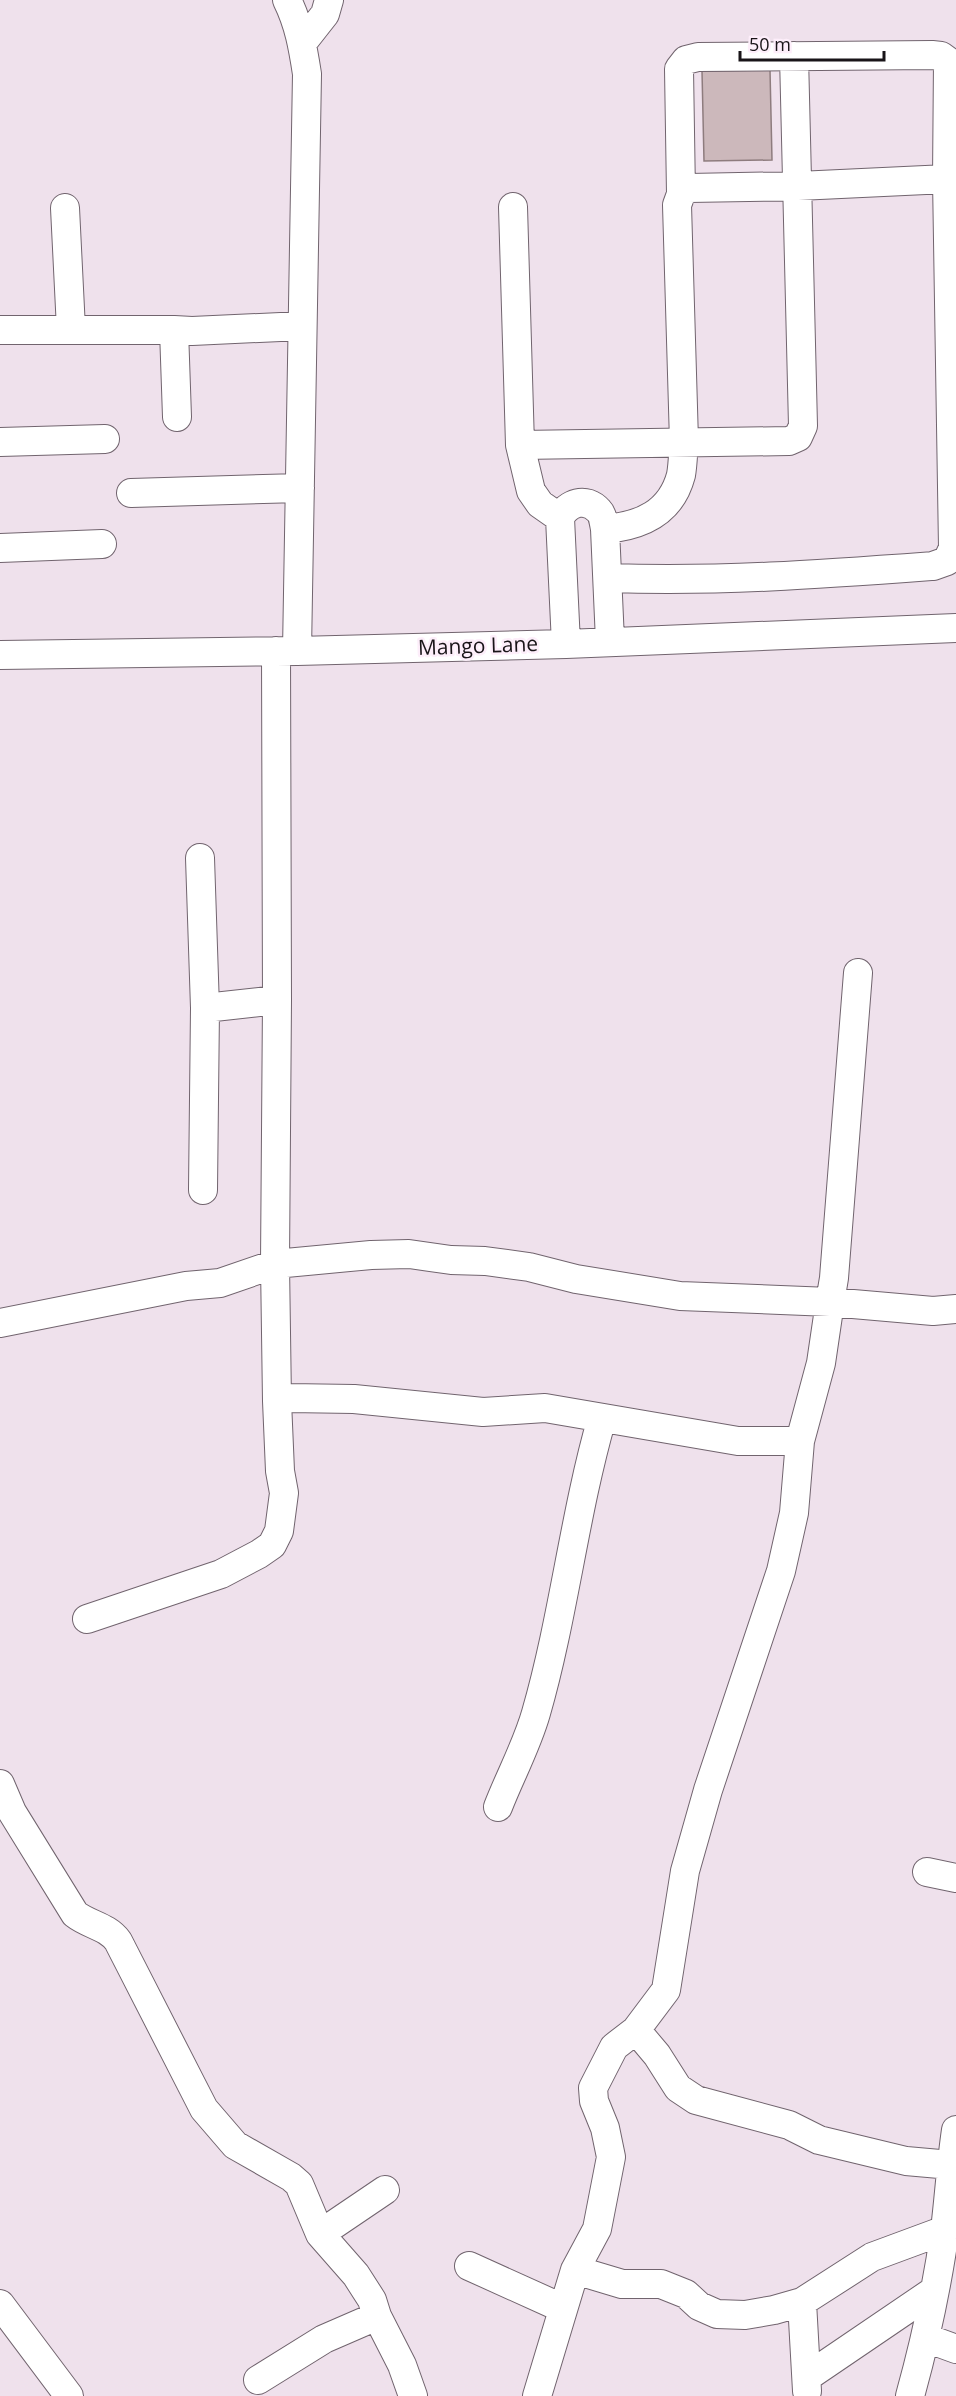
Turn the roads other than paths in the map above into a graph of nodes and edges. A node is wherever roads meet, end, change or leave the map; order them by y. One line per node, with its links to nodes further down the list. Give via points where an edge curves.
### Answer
1 (287, 0): 3 (street)
2 (329, 0): 3 (street, via 325,14)
3 (303, 42): 11 (street, via 307,74)
4 (794, 56): 5 (street, via 932,55 948,61); 6 (street); 7 (street, via 686,60 679,69)
5 (950, 185): 6 (street); 10 (street)
6 (798, 186): 7 (street, via 689,188); 17 (street, via 803,426 798,437 789,441)
7 (681, 194): 17 (street, via 677,205)
8 (513, 207): 19 (street)
9 (65, 208): 12 (street)
10 (952, 230): 25 (street, via 953,548 948,561 933,566 707,580)
11 (302, 326): 14 (street); 20 (street)
12 (71, 329): 13 (street); 14 (street)
13 (0, 330)
14 (174, 330): 15 (street)
15 (177, 417)
16 (105, 439): 18 (street)
17 (684, 441): 19 (street); 25 (street, via 681,475 670,498 655,515 627,527)
18 (0, 442)
19 (520, 445): 22 (street, via 531,491 540,504)
20 (300, 488): 21 (street); 30 (street)
21 (131, 493)
22 (560, 518): 25 (street, via 564,508 588,502 600,511); 26 (street)
23 (102, 544): 24 (street)
24 (0, 548)
25 (607, 553): 26 (street); 28 (street)
26 (561, 555): 29 (street)
27 (956, 628): 28 (street, Mango Lane)
28 (610, 641): 29 (street, Mango Lane)
29 (566, 644): 30 (street, Mango Lane)
30 (287, 651): 31 (street, Mango Lane); 34 (street)
31 (0, 655)
32 (200, 858): 35 (street)
33 (858, 973): 38 (street)
34 (277, 1000): 35 (street); 37 (street)
35 (206, 1008): 36 (street)
36 (203, 1190)
37 (275, 1264): 38 (street, via 409,1254 530,1267 576,1279 681,1296); 40 (street, via 220,1283 129,1296); 41 (street)
38 (830, 1302): 39 (street); 43 (street, via 820,1364)
39 (956, 1309)
40 (0, 1323)
41 (277, 1401): 42 (street, via 354,1399 483,1412 545,1408); 44 (street, via 284,1492 279,1531 272,1545 221,1574)
42 (602, 1418): 43 (street, via 738,1441); 46 (street, via 585,1478 548,1669 535,1716)
43 (800, 1441): 49 (street, via 794,1513 781,1571 688,1860 666,1990)
44 (87, 1619)
45 (0, 1784): 54 (street, via 12,1812 75,1914 106,1929 118,1941 204,2109 235,2145 299,2184)
46 (498, 1807)
47 (927, 1872): 48 (street)
48 (956, 1878)
49 (636, 2030): 51 (street, via 678,2088 696,2100 789,2125 819,2140 906,2161); 56 (street, via 614,2047 593,2088 611,2157 597,2229)
50 (956, 2130): 51 (street)
51 (951, 2165): 53 (street)
52 (385, 2190): 54 (street)
53 (945, 2230): 57 (street); 58 (street, via 872,2257)
54 (320, 2234): 61 (street, via 356,2275)
55 (470, 2266): 60 (street)
56 (575, 2270): 58 (street, via 615,2282 661,2284 717,2314 755,2313); 60 (street)
57 (935, 2290): 62 (street); 65 (street)
58 (802, 2302): 65 (street)
59 (0, 2304): 66 (street)
60 (562, 2308): 68 (street)
61 (377, 2316): 64 (street, via 324,2339); 67 (street)
62 (926, 2338): 63 (street); 69 (street)
63 (956, 2349)
64 (258, 2380)
65 (807, 2386)
66 (69, 2396)
67 (413, 2396)
68 (537, 2396)
69 (910, 2396)

